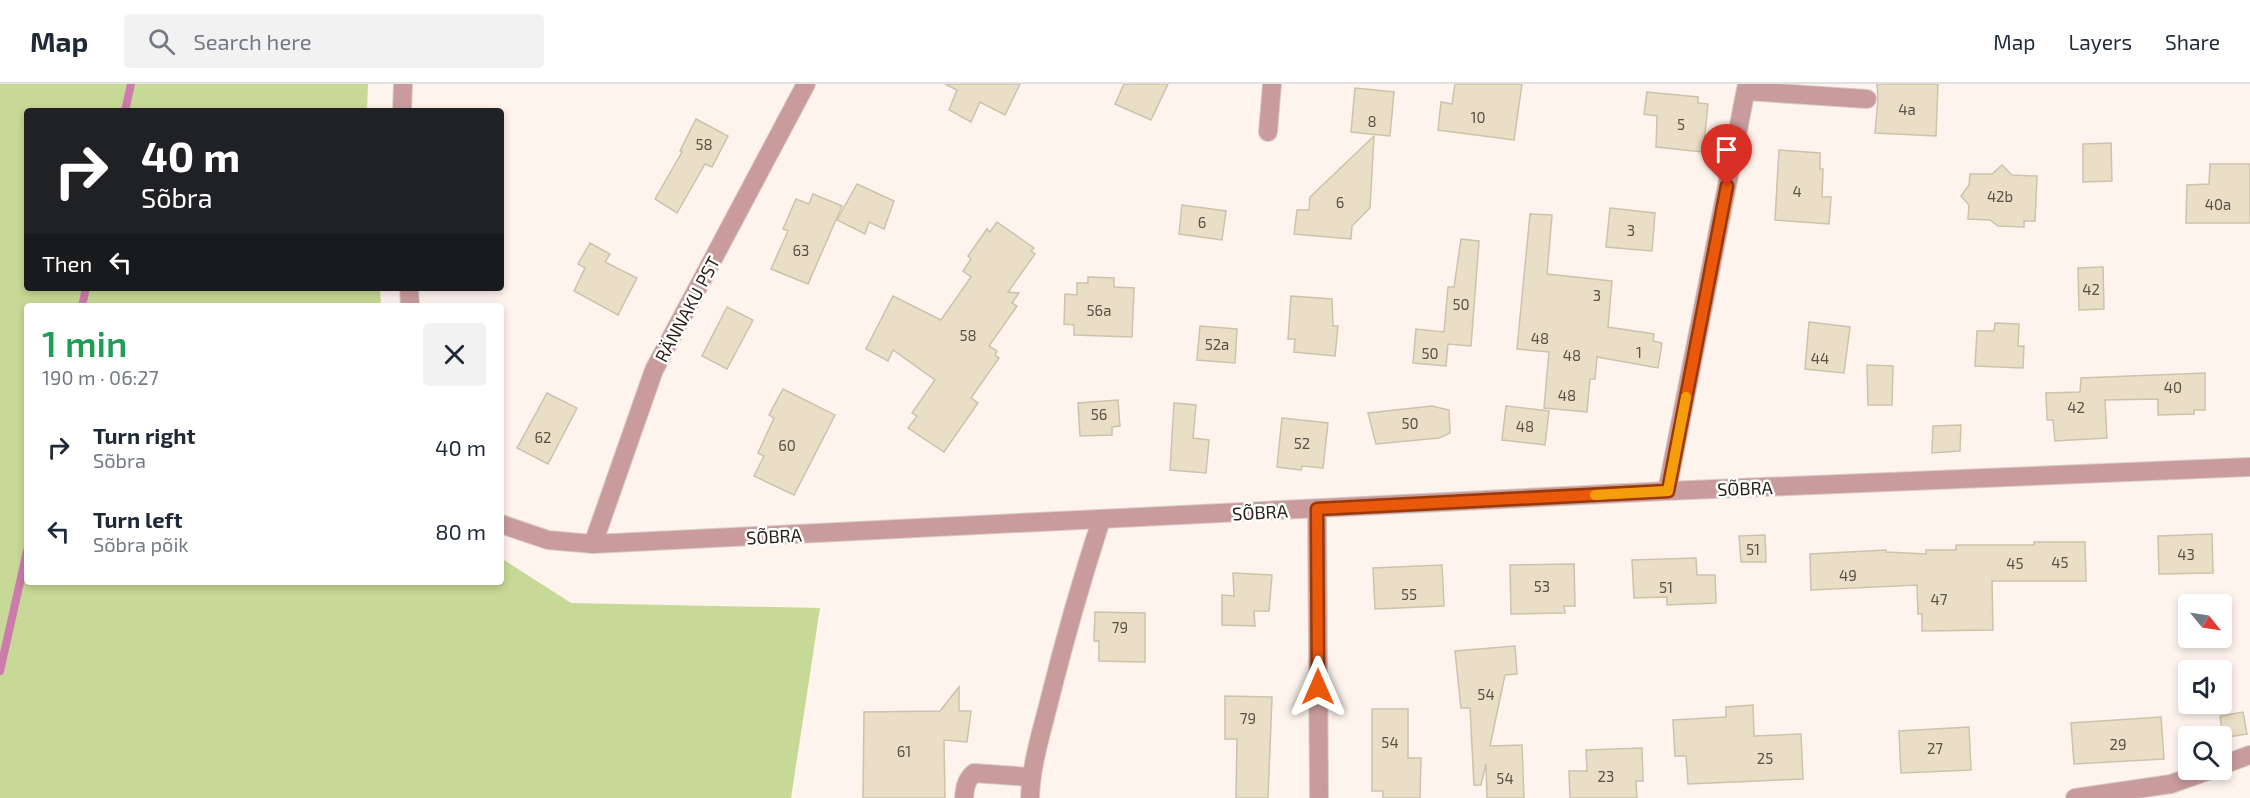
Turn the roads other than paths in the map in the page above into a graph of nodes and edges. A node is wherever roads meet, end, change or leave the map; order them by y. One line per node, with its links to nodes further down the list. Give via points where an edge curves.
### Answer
1 (403, 84): 6 (street)
2 (806, 84): 13 (street, RÄNNAKU PST, via 654,370)
3 (1272, 84): 7 (street)
4 (1746, 88): 5 (street); 9 (street)
5 (1867, 99)
6 (402, 108)
7 (1268, 132)
8 (2250, 467): 9 (street, SÕBRA)
9 (1668, 491): 10 (street, SÕBRA)
10 (1317, 509): 11 (street, SÕBRA); 20 (street)
11 (1101, 520): 13 (street, SÕBRA); 16 (street, via 1077,594)
12 (504, 525): 13 (street, SÕBRA, via 548,540)
13 (593, 544)
14 (2250, 755): 15 (street)
15 (2232, 761)
16 (1030, 777): 18 (street, via 974,773 965,787); 19 (street)
17 (2182, 780): 21 (street)
18 (964, 798)
19 (1030, 798)
20 (1319, 798)
21 (2075, 798)

